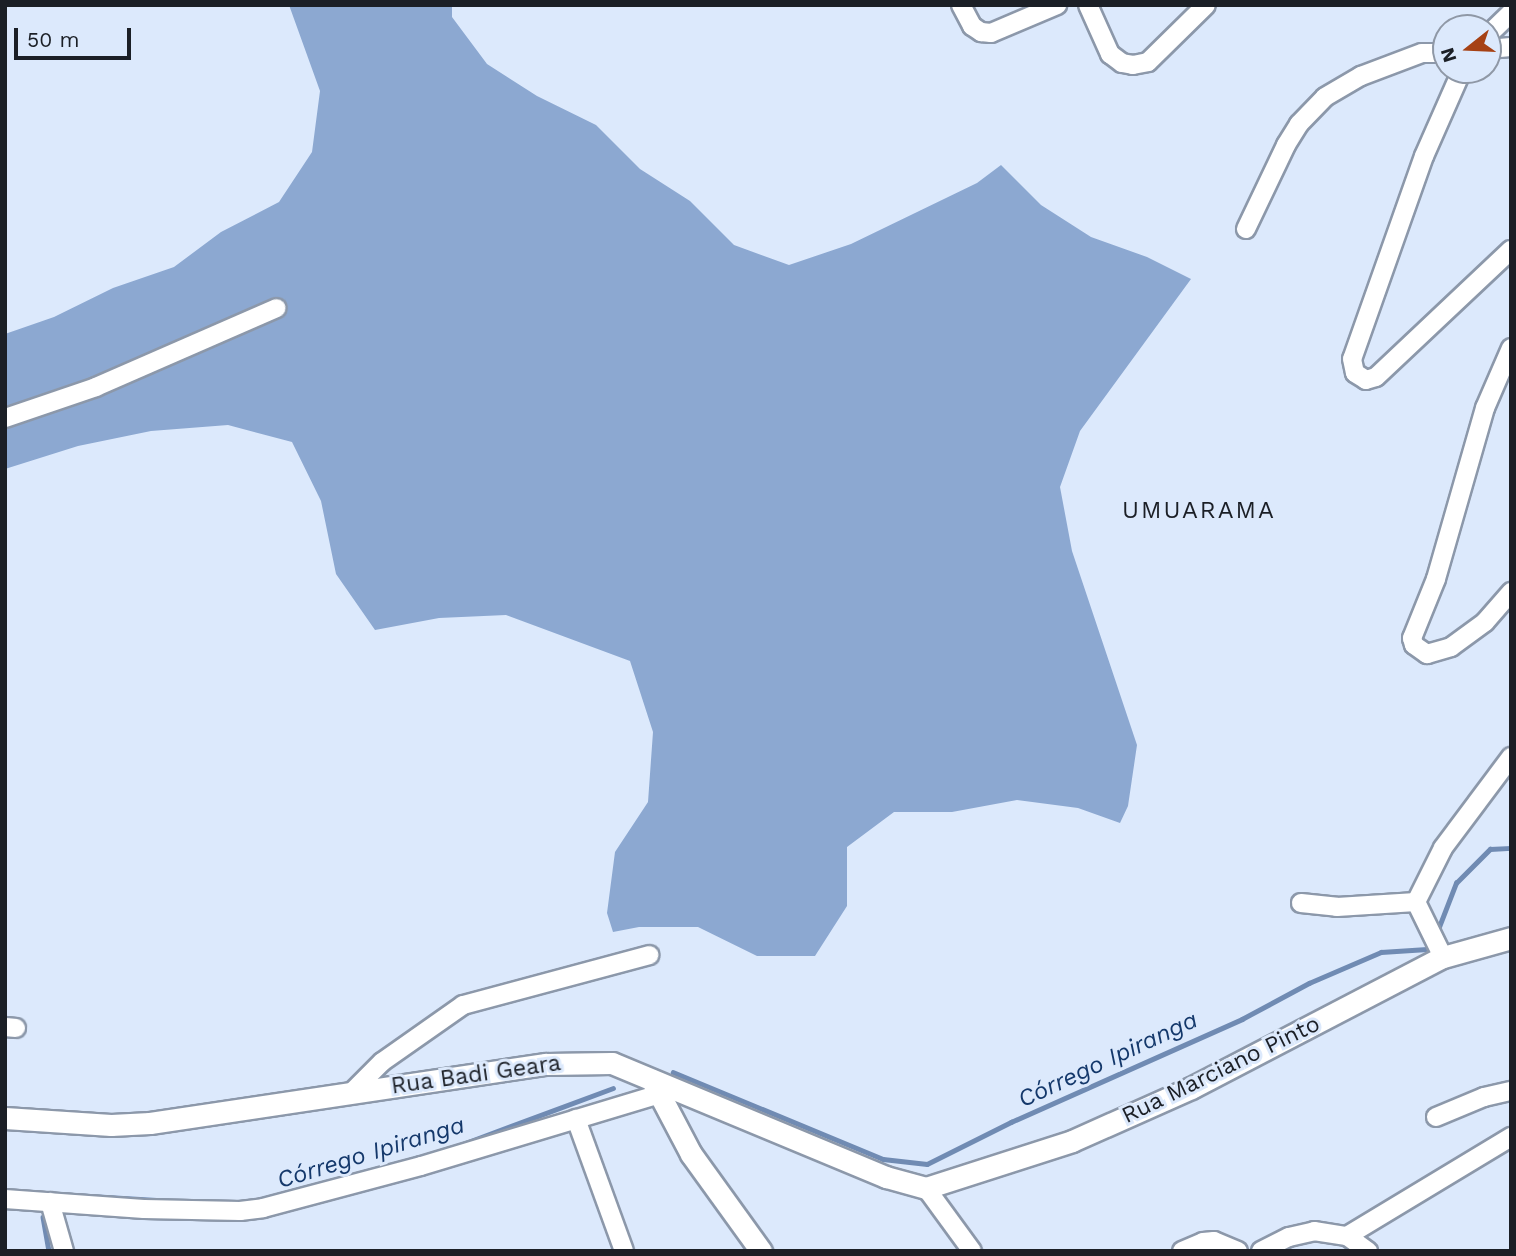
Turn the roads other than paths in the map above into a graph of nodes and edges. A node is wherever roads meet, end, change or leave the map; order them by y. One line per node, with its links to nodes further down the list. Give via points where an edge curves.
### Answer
1 (961, 5): 2 (street, via 972,26 991,33)
2 (1057, 5)
3 (1088, 5): 4 (street, via 1110,54 1133,65 1148,62)
4 (1206, 5)
5 (1432, 53): 7 (street, via 1361,76 1325,97 1286,145)
6 (1456, 84): 8 (street, via 1424,156 1352,359 1355,373 1366,380 1376,377)
7 (1246, 229)
8 (1511, 250)
9 (277, 308): 11 (street, via 85,392)
10 (1511, 348): 12 (street, via 1485,408 1436,579 1412,638 1414,645 1427,654 1451,647 1485,622)
11 (5, 418)
12 (1511, 592)
13 (1511, 757): 14 (street, via 1443,848)
14 (1416, 902): 15 (street, via 1337,907); 17 (street)
15 (1301, 903)
16 (1511, 938): 17 (street, Rua Marciano Pinto)
17 (1441, 953): 26 (street, Rua Marciano Pinto, via 1191,1088 1072,1141)
18 (649, 955): 21 (street, via 463,1005 382,1062)
19 (656, 1087): 21 (street, Rua Badi Geara, via 612,1063 579,1062); 24 (street); 26 (street, Rua Badi Geara, via 886,1177); 32 (street, via 691,1154)
20 (1511, 1091): 22 (street)
21 (351, 1093): 23 (street, Rua Badi Geara, via 150,1123 99,1125)
22 (1436, 1117)
23 (5, 1118)
24 (576, 1119): 28 (street, via 263,1208 144,1209); 31 (street)
25 (1511, 1137): 29 (street)
26 (926, 1188): 33 (street)
27 (5, 1199): 28 (street)
28 (50, 1202): 30 (street)
29 (1347, 1236): 36 (street, via 1314,1231); 37 (street)
30 (64, 1251)
31 (624, 1251)
32 (761, 1251)
33 (972, 1251)
34 (1182, 1251): 35 (street, via 1214,1241)
35 (1238, 1251)
36 (1261, 1251)
37 (1368, 1251)

